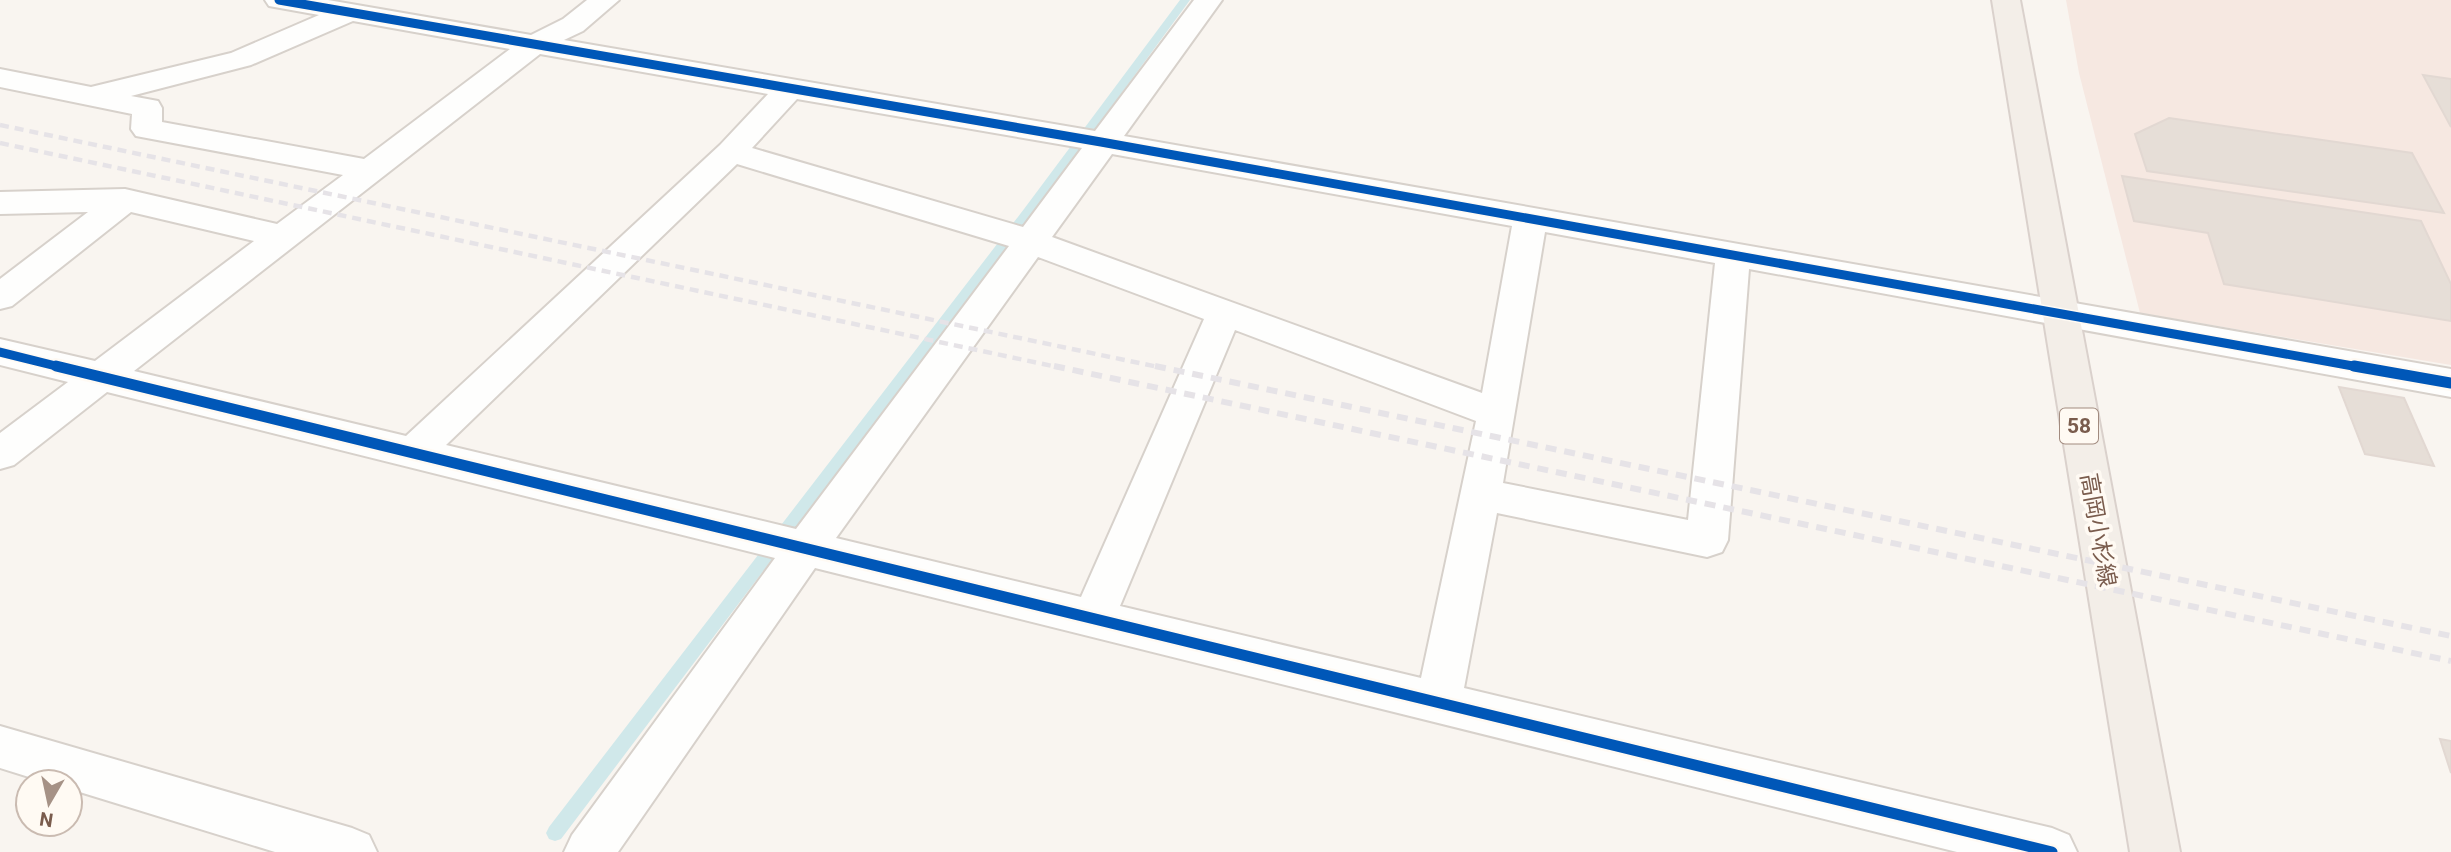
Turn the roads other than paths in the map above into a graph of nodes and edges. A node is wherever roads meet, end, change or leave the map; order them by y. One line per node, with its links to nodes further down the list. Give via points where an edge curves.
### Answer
1 (279, 0): 5 (street)
2 (605, 0): 6 (street, via 573,25)
3 (1208, 0): 10 (street)
4 (2006, 0): 20 (main road, 高岡小杉線 / 58)
5 (351, 12): 6 (street); 9 (street, via 241,59)
6 (535, 44): 8 (street); 12 (street)
7 (0, 78): 9 (street)
8 (789, 89): 10 (street); 11 (street)
9 (90, 96): 12 (street, via 147,108 147,129)
10 (1097, 142): 15 (street); 17 (street)
11 (731, 152): 17 (street); 26 (street)
12 (370, 170): 16 (street)
13 (125, 200): 14 (street); 16 (street); 19 (street)
14 (0, 203)
15 (1530, 219): 18 (street); 25 (street)
16 (283, 237): 23 (street)
17 (1028, 240): 21 (street); 29 (street)
18 (1733, 254): 20 (street); 28 (street, via 1707,540)
19 (0, 297)
20 (2059, 311): 24 (street); 36 (main road, 高岡小杉線 / 58)
21 (1224, 313): 25 (street); 30 (street)
22 (0, 352): 23 (street)
23 (102, 376): 26 (street); 27 (street)
24 (2447, 390)
25 (1497, 414): 28 (street)
26 (415, 451): 29 (street)
27 (0, 454)
28 (1481, 494): 31 (street)
29 (802, 549): 30 (street); 34 (street)
30 (1093, 619): 31 (street)
31 (1439, 702): 35 (street)
32 (0, 747): 33 (street)
33 (352, 852)
34 (589, 852)
35 (2052, 852)
36 (2155, 852)

